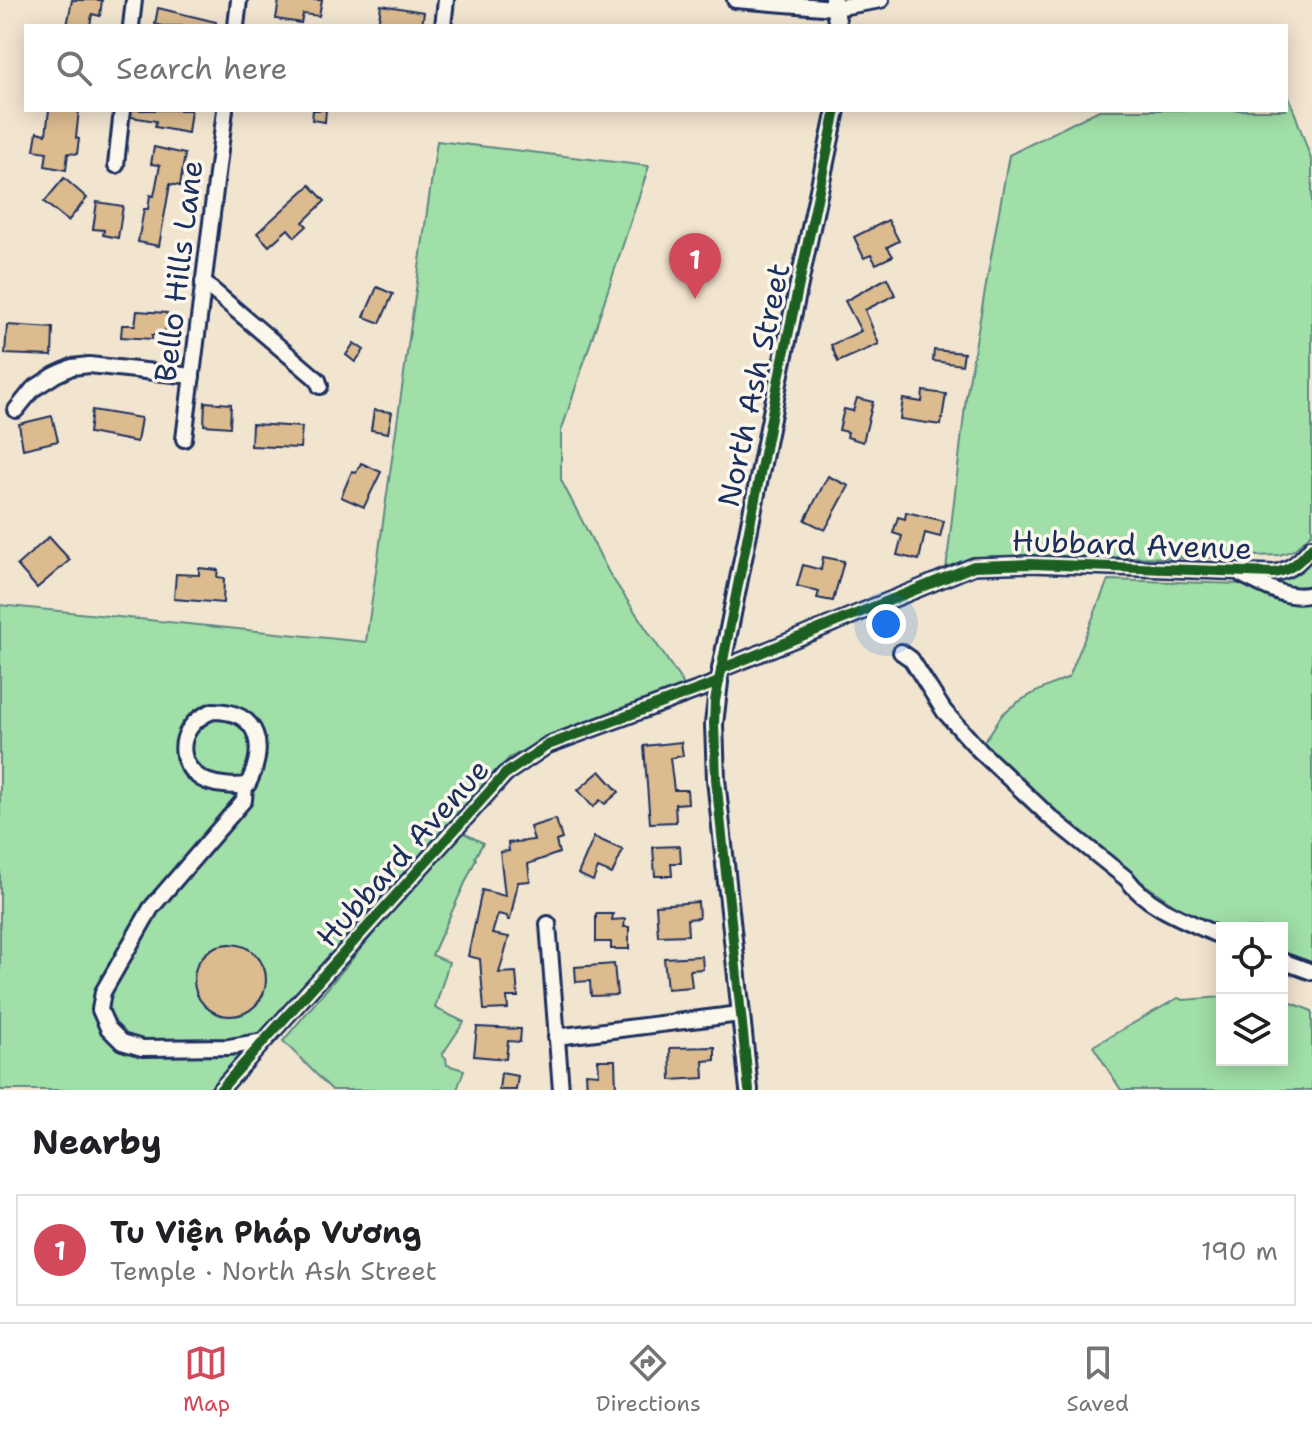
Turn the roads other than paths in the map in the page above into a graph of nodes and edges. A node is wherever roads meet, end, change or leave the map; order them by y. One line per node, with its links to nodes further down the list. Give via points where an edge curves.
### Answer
1 (134, 0): 7 (street)
2 (239, 0): 8 (street)
3 (446, 0): 9 (street)
4 (735, 0): 6 (street)
5 (881, 0): 6 (street)
6 (834, 4): 10 (main road)
7 (131, 24)
8 (236, 24)
9 (443, 24)
10 (838, 24)
11 (122, 112): 14 (street)
12 (225, 112): 15 (street, Bello Hills Lane)
13 (836, 112): 24 (main road, North Ash Street)
14 (116, 165)
15 (203, 282): 16 (street, Bello Hills Lane); 17 (street)
16 (192, 376): 18 (street, via 72,367 33,389); 19 (street, Bello Hills Lane)
17 (320, 386)
18 (16, 410)
19 (184, 439)
20 (1312, 547): 21 (street, Hubbard Avenue, via 1284,571)
21 (1235, 571): 22 (street, via 1274,590); 24 (street, Hubbard Avenue, via 974,566)
22 (1312, 594)
23 (901, 652): 27 (street, via 980,751 1051,818 1148,901)
24 (720, 676): 30 (main road, North Ash Street, via 714,724 716,779); 31 (street, Hubbard Avenue, via 548,745 505,774)
25 (245, 785): 25 (street, via 211,784 188,766 184,738 202,715 231,711 254,729 257,757); 33 (street, via 244,800 151,908 103,992 100,1010 122,1042 142,1048)
26 (548, 924): 32 (street)
27 (1216, 934)
28 (1288, 963): 29 (street)
29 (1312, 972)
30 (740, 1014): 32 (street); 37 (main road, North Ash Street)
31 (269, 1036): 33 (street); 34 (street, Hubbard Avenue)
32 (556, 1037): 36 (street)
33 (229, 1047): 34 (street)
34 (243, 1065): 35 (street, Hubbard Avenue)
35 (220, 1090)
36 (561, 1090)
37 (749, 1090)

